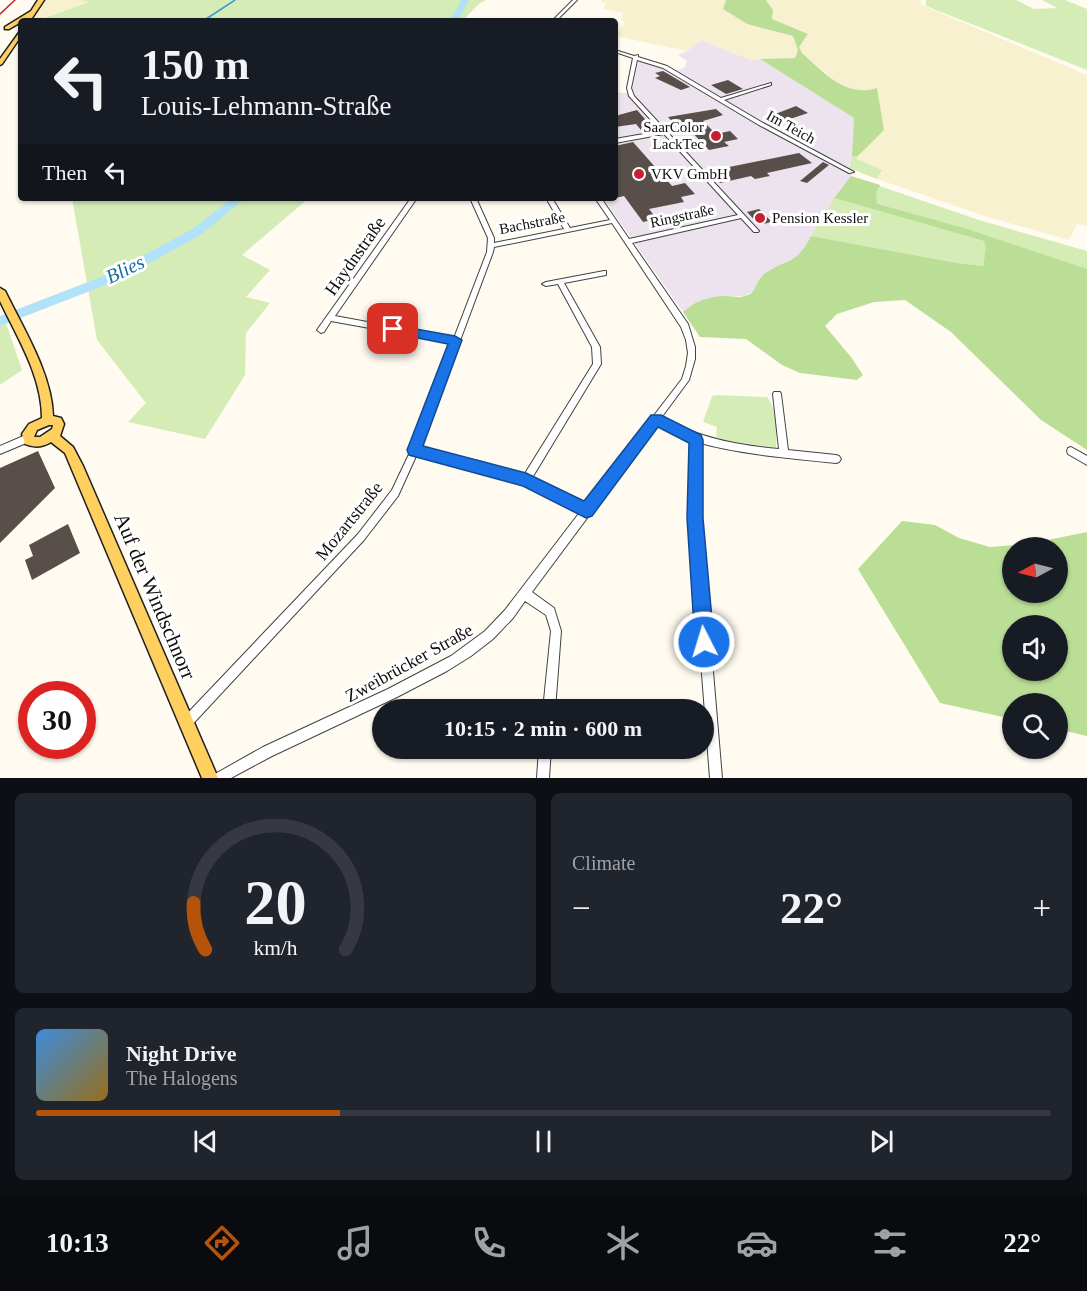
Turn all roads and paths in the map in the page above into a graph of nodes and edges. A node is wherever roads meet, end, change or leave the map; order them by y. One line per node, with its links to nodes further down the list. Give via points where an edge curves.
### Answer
1 (41, 0): 3 (main road)
2 (575, 0): 6 (street)
3 (33, 12): 4 (main road); 5 (main road)
4 (23, 18)
5 (30, 18)
6 (557, 18)
7 (18, 21): 8 (main road)
8 (7, 28): 9 (main road); 12 (main road)
9 (18, 30)
10 (18, 30): 12 (main road)
11 (18, 33): 15 (main road)
12 (1, 34)
13 (618, 52): 14 (street, Im Teich)
14 (636, 56): 17 (street, Im Teich); 18 (street, Ringstraße, via 631,94)
15 (0, 63)
16 (769, 84): 17 (street, Im Teich)
17 (720, 100): 20 (street, Im Teich)
18 (664, 132): 19 (street); 25 (street, Ringstraße)
19 (618, 140)
20 (852, 172)
21 (412, 201): 35 (street, Haydnstraße)
22 (474, 201): 30 (street)
23 (551, 201): 27 (street)
24 (599, 201): 26 (street, Zweibrücker Straße)
25 (742, 216): 28 (street, Ringstraße); 29 (street, Ringstraße)
26 (613, 220): 27 (street, Bachstraße); 29 (street, Zweibrücker Straße)
27 (568, 230): 30 (street, Bachstraße)
28 (756, 231)
29 (627, 242): 39 (street, Zweibrücker Straße, via 685,326 692,346 692,361 685,380)
30 (492, 245): 37 (street, Mozartstraße)
31 (604, 273): 32 (street)
32 (561, 283): 33 (street); 50 (street, via 596,347 597,364)
33 (546, 284)
34 (0, 291): 40 (main road, via 47,398)
35 (330, 318): 36 (street, Haydnstraße); 37 (street)
36 (321, 330)
37 (455, 340): 45 (street, Mozartstraße)
38 (777, 394): 47 (street)
39 (656, 419): 43 (street); 51 (street, Zweibrücker Straße)
40 (48, 420): 41 (main road, via 59,424); 42 (main road, via 33,427)
41 (53, 437): 42 (main road, via 37,443); 54 (main road, Auf der Windschnorr, via 69,450 77,466)
42 (28, 438): 44 (street)
43 (696, 440): 47 (street); 59 (street, via 698,563)
44 (0, 450)
45 (415, 450): 50 (street); 54 (street, Mozartstraße, via 394,493 361,537)
46 (1071, 451): 49 (street)
47 (784, 453): 48 (street)
48 (836, 459)
49 (1087, 461)
50 (526, 480): 51 (street)
51 (586, 511): 52 (street, Zweibrücker Straße)
52 (525, 594): 53 (street, via 550,612 556,631); 57 (street, Zweibrücker Straße, via 499,628 472,650 376,702)
53 (550, 699)
54 (186, 723): 56 (main road, Auf der Windschnorr)
55 (544, 759): 58 (street)
56 (210, 778)
57 (219, 778)
58 (543, 778)
59 (716, 778)

